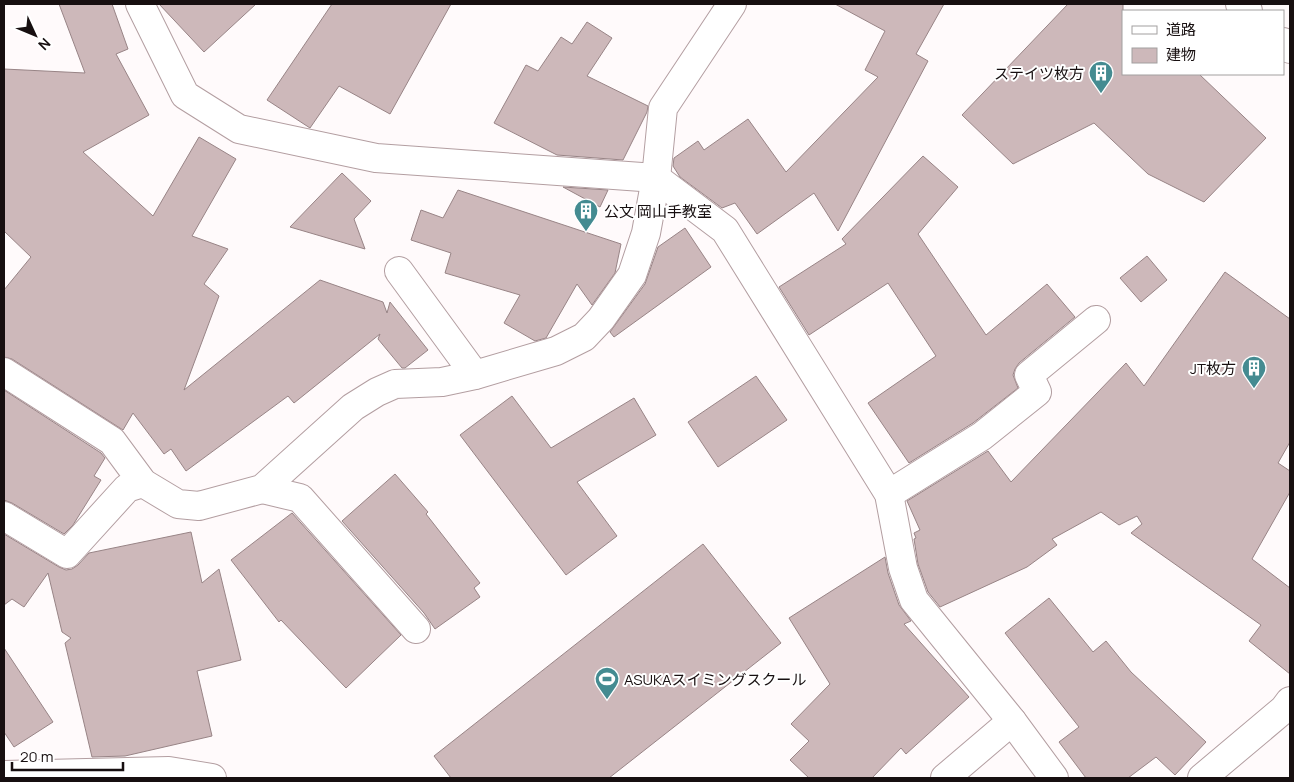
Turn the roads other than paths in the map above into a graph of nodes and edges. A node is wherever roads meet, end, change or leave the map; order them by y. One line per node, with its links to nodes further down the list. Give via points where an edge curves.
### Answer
1 (140, 4): 3 (street, via 185,96 239,129 376,158)
2 (732, 4): 3 (street, via 663,108)
3 (656, 178): 7 (street, via 646,233 632,275 601,320 584,337 556,350); 10 (street, via 725,230)
4 (400, 271): 7 (street)
5 (1096, 320): 10 (street, via 1029,375 1037,392 982,436)
6 (4, 372): 8 (street, via 112,441)
7 (475, 375): 9 (street, via 442,382 395,384 377,392 353,407)
8 (144, 483): 9 (street, via 178,504 199,506); 11 (street, via 128,488 67,554)
9 (262, 489): 12 (street, via 300,498)
10 (888, 494): 14 (street, via 903,568 914,600)
11 (4, 516)
12 (416, 628)
13 (1290, 702): 19 (street)
14 (1012, 721): 17 (street); 18 (street)
15 (4, 775): 16 (street, via 169,771)
16 (212, 778)
17 (946, 778)
18 (1054, 778)
19 (1202, 778)

